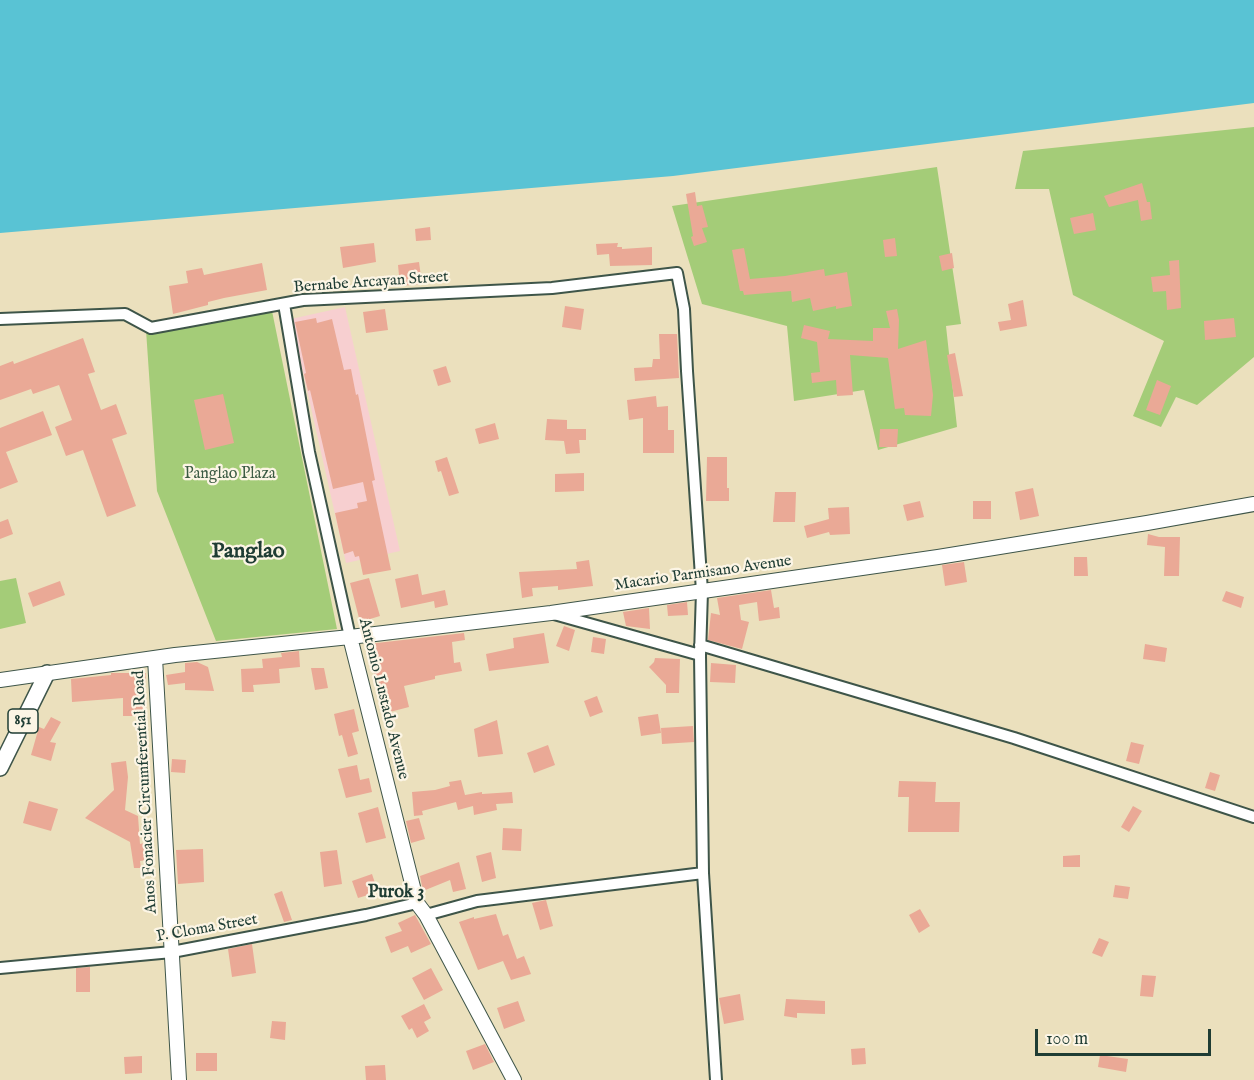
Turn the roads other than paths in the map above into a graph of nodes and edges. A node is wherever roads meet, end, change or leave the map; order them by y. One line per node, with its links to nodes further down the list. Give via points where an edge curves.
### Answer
1 (284, 304): 2 (street, Bernabe Arcayan Street, via 151,328 124,314); 4 (street, Bernabe Arcayan Street, via 552,288 677,273 684,309); 6 (street, Antonio Lustado Avenue, via 309,452)
2 (0, 319)
3 (1254, 504): 4 (street, Macario Parmisano Avenue)
4 (702, 591): 5 (street, Macario Parmisano Avenue); 7 (street)
5 (551, 613): 6 (street, Macario Parmisano Avenue); 7 (street)
6 (350, 637): 8 (street, Macario Parmisano Avenue); 14 (street, Antonio Lustado Avenue)
7 (700, 650): 12 (street, via 1014,738); 13 (street)
8 (155, 658): 9 (street, Anos Fonacier Circumferential Road); 16 (street, Anos Fonacier Circumferential Road)
9 (47, 674): 10 (street, Anos Fonacier Circumferential Road); 11 (main road, 851)
10 (0, 680)
11 (0, 768)
12 (1254, 817)
13 (703, 873): 15 (street, via 477,901); 20 (street)
14 (417, 903): 15 (street, Antonio Lustado Avenue); 16 (street, P. Cloma Street)
15 (426, 915): 19 (street, Antonio Lustado Avenue)
16 (172, 952): 17 (street, P. Cloma Street); 18 (street, Anos Fonacier Circumferential Road)
17 (0, 968)
18 (179, 1080)
19 (514, 1080)
20 (716, 1080)

